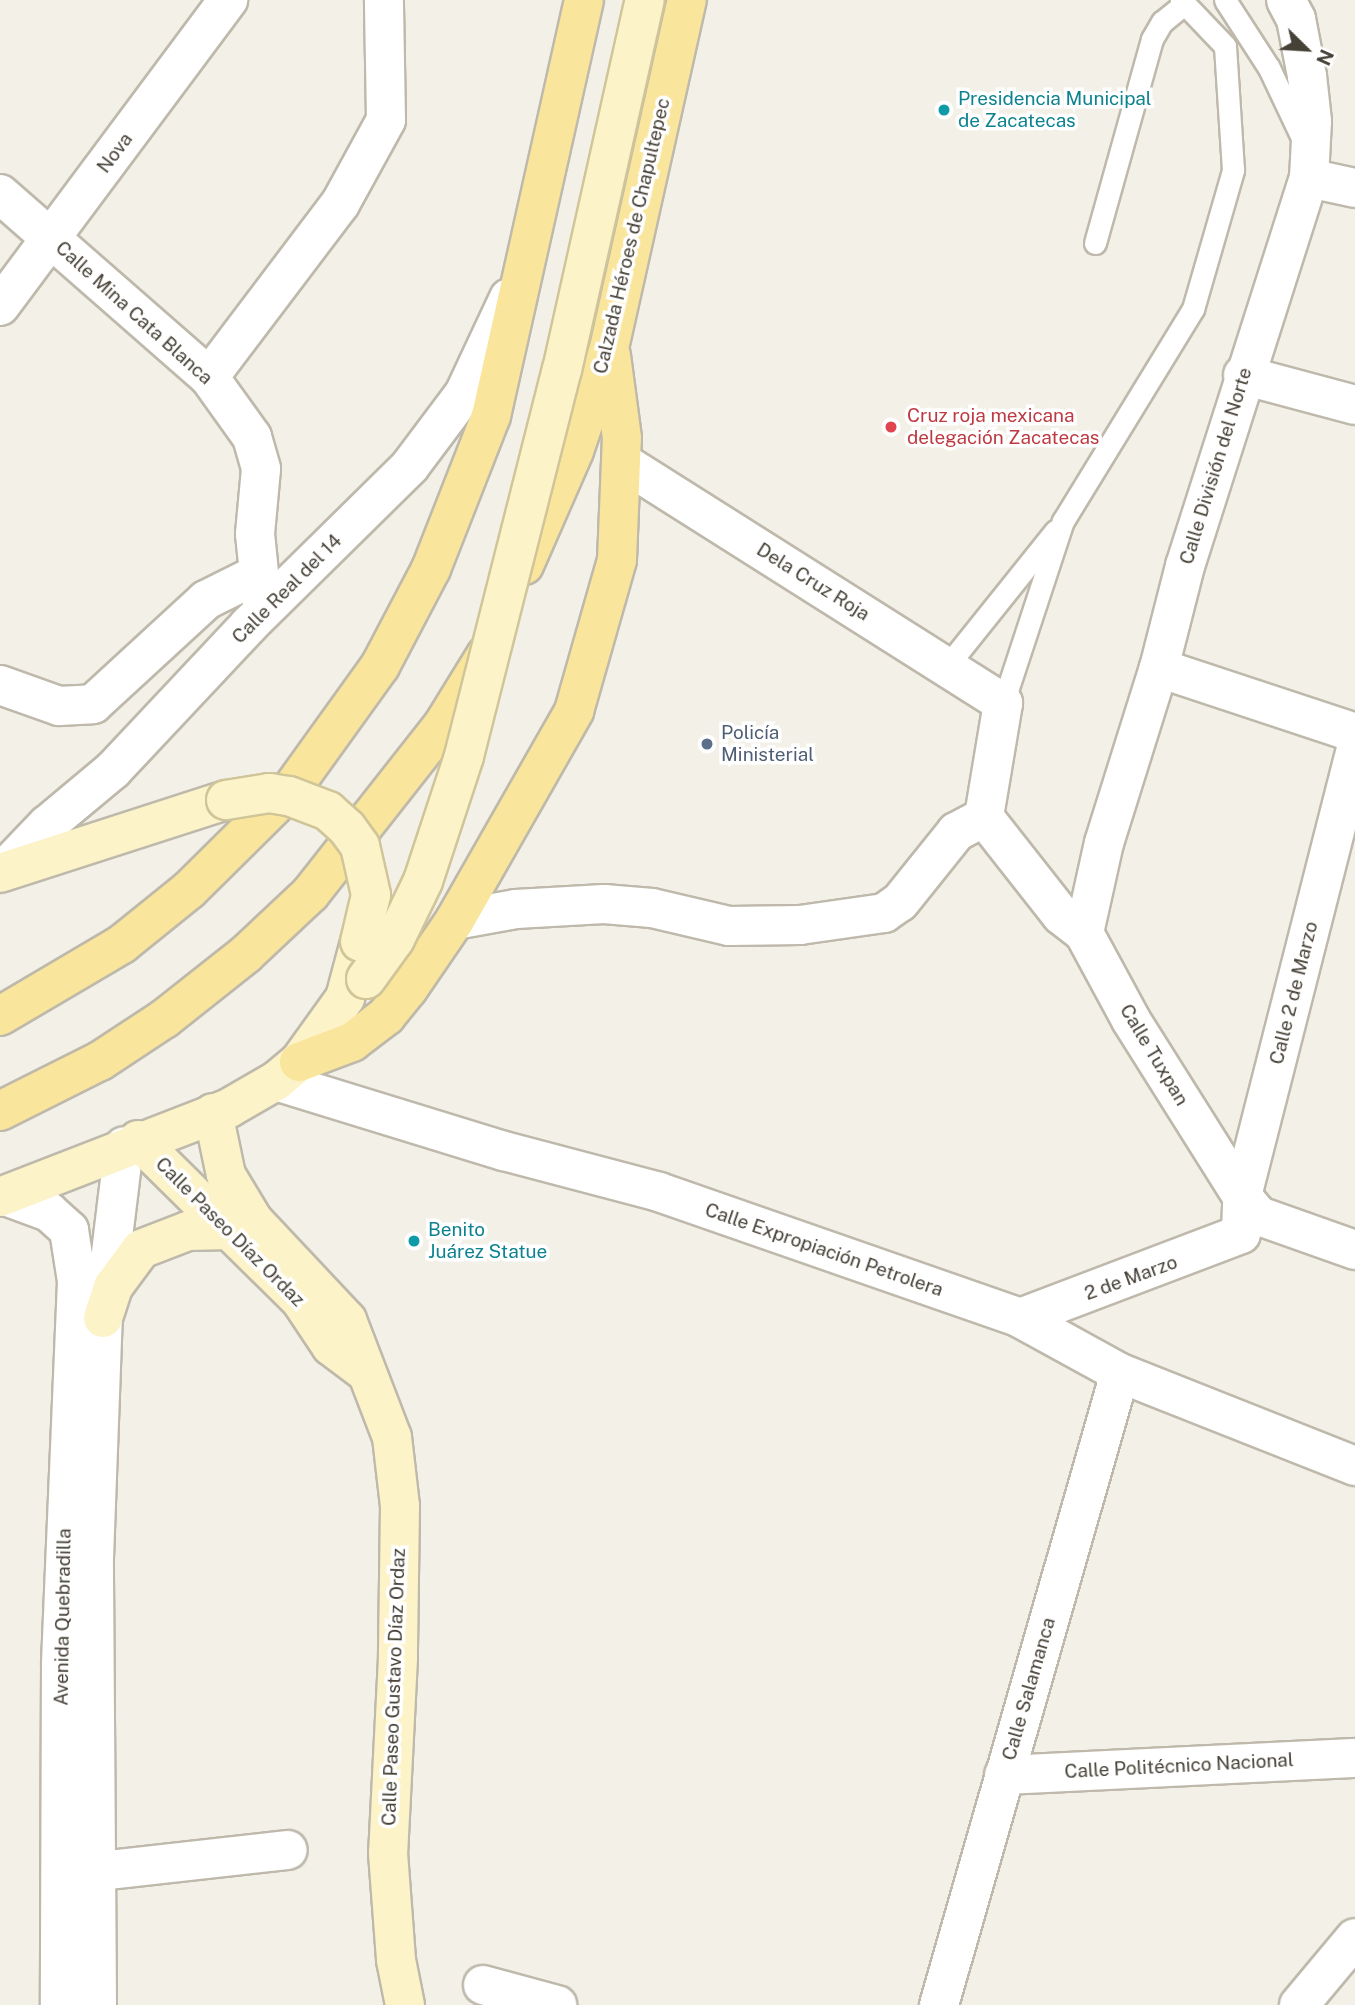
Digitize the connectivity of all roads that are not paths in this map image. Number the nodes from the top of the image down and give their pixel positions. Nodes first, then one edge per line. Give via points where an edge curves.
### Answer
1 (228, 0) edge
2 (384, 0) edge
3 (584, 0) edge
4 (645, 0) edge
5 (687, 0) edge
6 (1225, 0) edge
7 (1286, 0) edge
8 (1183, 2) edge
9 (1310, 167) junction
10 (1355, 188) edge
11 (0, 194) edge
12 (52, 238) junction
13 (1095, 243) dead end
14 (522, 271) junction
15 (0, 306) edge
16 (609, 348) junction
17 (1244, 375) junction
18 (209, 377) junction
19 (1355, 405) edge
20 (622, 462) junction
21 (1063, 522) junction
22 (260, 593) junction
23 (947, 666) junction
24 (1159, 668) junction
25 (0, 685) edge
26 (1003, 704) junction
27 (1355, 733) edge
28 (1355, 752) edge
29 (1349, 804) edge
30 (984, 817) junction
31 (2, 872) edge
32 (455, 920) junction
33 (1084, 933) junction
34 (355, 988) junction
35 (0, 1016) edge
36 (287, 1072) junction
37 (0, 1111) edge
38 (213, 1113) junction
39 (131, 1143) junction
40 (2, 1196) edge
41 (1242, 1196) junction
42 (231, 1230) junction
43 (1241, 1234) joint
44 (1355, 1250) edge
45 (103, 1318) junction
46 (1020, 1318) junction
47 (368, 1373) junction
48 (1120, 1373) junction
49 (1355, 1466) edge
50 (1355, 1758) edge
51 (1004, 1775) junction
52 (288, 1850) dead end
53 (78, 1873) junction
54 (1355, 1938) edge
55 (483, 1984) dead end
56 (85, 1998) edge
57 (405, 2005) edge
58 (557, 2005) edge
59 (939, 2005) edge
60 (1299, 2005) edge

1 - 12 street, Nova
2 - 18 street via 386,120 340,204
3 - 14 main road
4 - 34 main road, bridge via 562,370 460,769 423,881 395,939
5 - 16 main road, Calzada Héroes de Chapultepec
6 - 9 lane via 1269,68
7 - 9 street, Calle División del Norte via 1296,19 1307,76
8 - 13 lane via 1152,39
8 - 21 lane via 1225,46 1233,170 1193,309
9 - 10 street
9 - 17 street, Calle División del Norte
11 - 12 street, Calle Mina Cata Blanca
12 - 15 street, Nova
12 - 18 street, Calle Mina Cata Blanca
14 - 22 street, Calle Real del 14 via 464,394 431,441
14 - 35 main road via 491,416 431,569 380,666 293,787 189,890 122,944
16 - 20 main road
16 - 37 main road, Calzada Héroes de Chapultepec via 574,451 487,653 443,725 388,800 310,894 205,988 100,1061
17 - 19 street
17 - 24 street, Calle División del Norte
18 - 22 street, Calle Mina Cata Blanca via 251,437 261,469
20 - 23 street, Dela Cruz Roja
20 - 32 main road via 617,559 574,711
21 - 23 lane
21 - 26 lane
22 - 25 street via 206,600 93,704 59,706
22 - 31 street, Calle Real del 14 via 113,770 47,825
23 - 26 street, Dela Cruz Roja
24 - 27 street
24 - 33 street, Calle División del Norte via 1104,843
26 - 30 street
28 - 29 street, Calle 2 de Marzo
29 - 41 street, Calle 2 de Marzo
30 - 32 street via 956,832 900,902 884,913 800,925 729,926 652,908 604,904 516,909
30 - 33 street, Calle Tuxpan via 1062,915
31 - 34 main road, bridge via 56,859 226,800 269,793 289,796 328,811 360,846 371,895
32 - 36 main road via 386,1016 352,1042
33 - 41 street, Calle Tuxpan via 1131,1020
34 - 36 main road
36 - 38 main road
36 - 46 street, Calle Expropiación Petrolera via 504,1151 659,1192
38 - 39 main road
38 - 47 main road, Calle Paseo Díaz Ordaz via 226,1175 253,1220 347,1320
39 - 40 main road
39 - 42 main road, Calle Paseo Díaz Ordaz
39 - 45 street, Avenida Quebradilla
40 - 53 street, Avenida Quebradilla via 50,1212 69,1230 76,1281 61,1666
41 - 43 street, Calle 2 de Marzo
41 - 44 street, Calle Tuxpan via 1259,1216
42 - 45 main road via 188,1231 141,1249 113,1287
42 - 47 main road, Calle Paseo Díaz Ordaz via 301,1301 331,1346
43 - 46 street, 2 de Marzo
45 - 53 street, Avenida Quebradilla
46 - 48 street, Calle Expropiación Petrolera
47 - 57 main road, Calle Paseo Gustavo Díaz Ordaz via 391,1437 400,1506 398,1658 387,1853 396,1960
48 - 49 street, Calle Expropiación Petrolera
48 - 51 street, Calle Salamanca
50 - 51 street, Calle Politécnico Nacional
51 - 59 street, Calle Salamanca
52 - 53 street
53 - 56 street, Avenida Quebradilla
54 - 60 street
55 - 58 street

